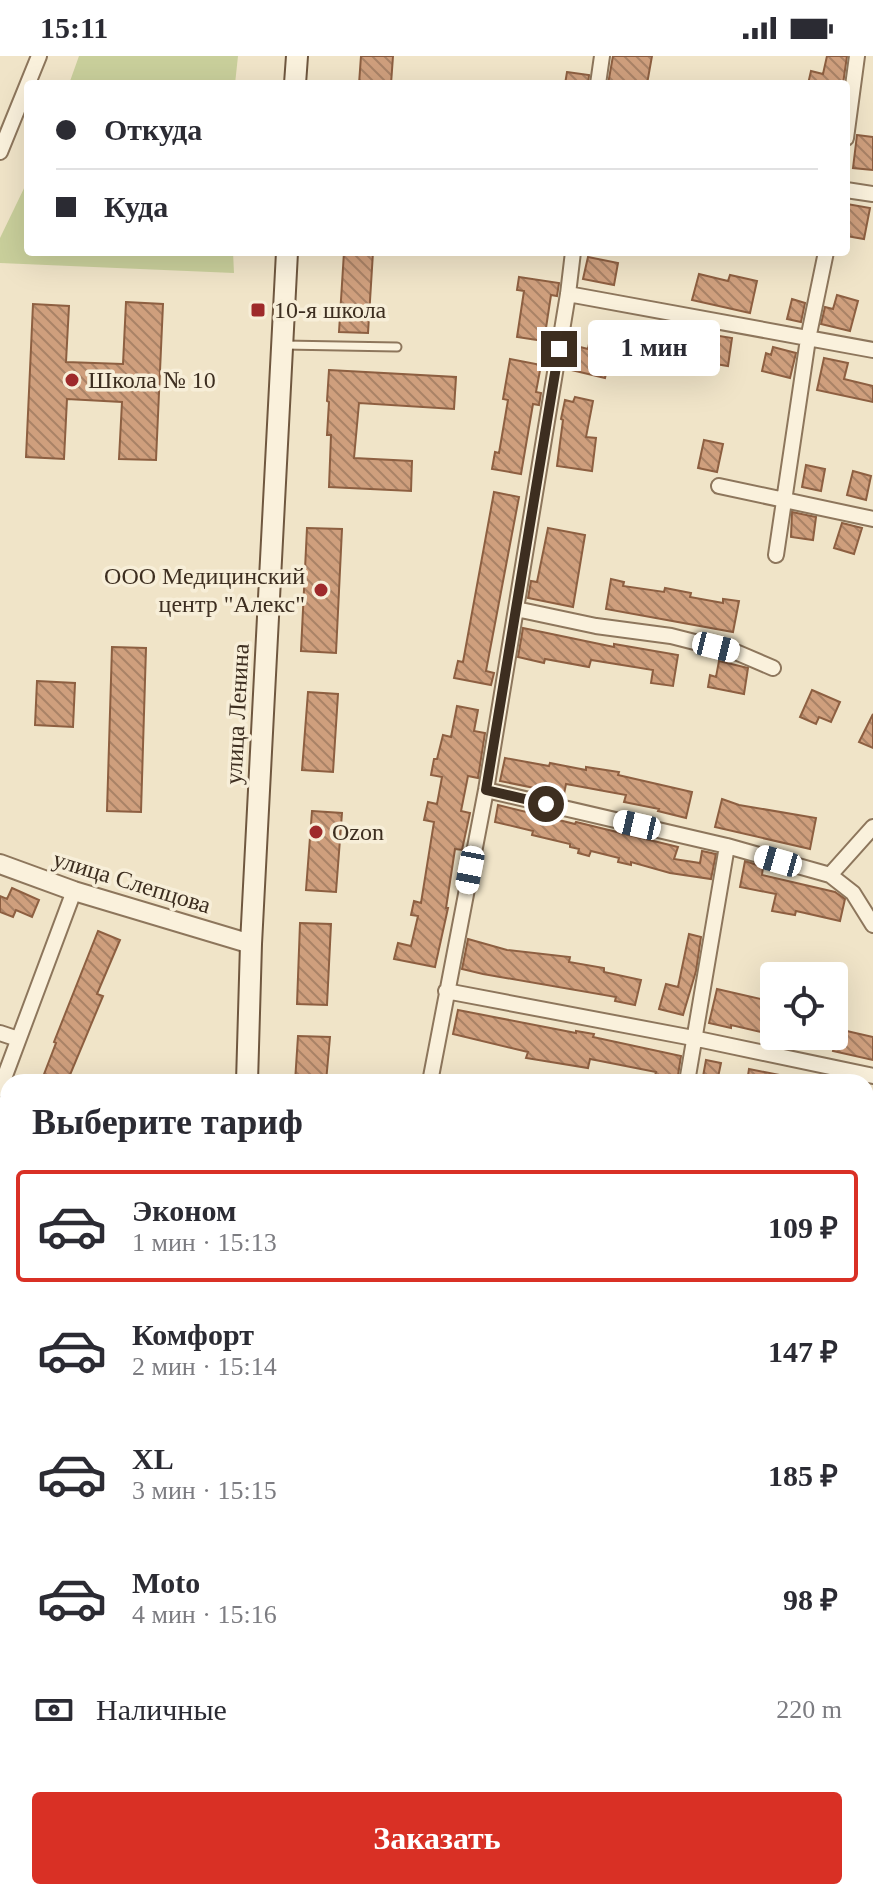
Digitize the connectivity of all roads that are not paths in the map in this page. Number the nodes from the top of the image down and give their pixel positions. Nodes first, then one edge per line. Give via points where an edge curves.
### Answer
1 (39, 56) edge
2 (297, 56) edge
3 (602, 56) edge
4 (857, 56) edge
5 (29, 80) edge
6 (295, 80) edge
7 (599, 80) edge
8 (24, 93) edge
9 (850, 108) edge
10 (0, 152) edge
11 (850, 191) edge
12 (873, 194) edge
13 (287, 256) edge
14 (573, 256) edge
15 (825, 256) edge
16 (568, 294) junction
17 (808, 339) junction
18 (282, 344) junction
19 (397, 347) dead end
20 (873, 350) edge
21 (719, 486) dead end
22 (783, 501) junction
23 (873, 519) edge
24 (776, 555) dead end
25 (516, 609) junction
26 (773, 668) dead end
27 (486, 790) junction
28 (873, 827) edge
29 (727, 846) junction
30 (0, 864) edge
31 (830, 875) junction
32 (74, 891) junction
33 (873, 925) edge
34 (251, 944) junction
35 (446, 991) junction
36 (0, 1033) edge
37 (693, 1038) junction
38 (18, 1039) junction
39 (5, 1074) edge
40 (247, 1074) edge
41 (431, 1074) edge
42 (688, 1074) edge
43 (864, 1074) edge

1 - 5 street
2 - 6 main road
3 - 7 street
4 - 9 street
8 - 10 street
11 - 12 street
13 - 18 main road, улица Ленина
14 - 16 street
15 - 17 street
16 - 17 street
16 - 25 street
17 - 20 street
17 - 22 street
18 - 19 lane
18 - 34 main road, улица Ленина
21 - 22 street
22 - 23 street
22 - 24 street
25 - 26 street via 671,636
25 - 27 street
27 - 29 street
27 - 35 street
28 - 31 street
29 - 31 street
29 - 37 street
30 - 32 street, улица Слепцова
31 - 33 street via 853,893
32 - 34 street, улица Слепцова
32 - 38 street
34 - 40 main road, улица Ленина
35 - 37 street
35 - 41 street
36 - 38 street
37 - 42 street
37 - 43 street
38 - 39 street

